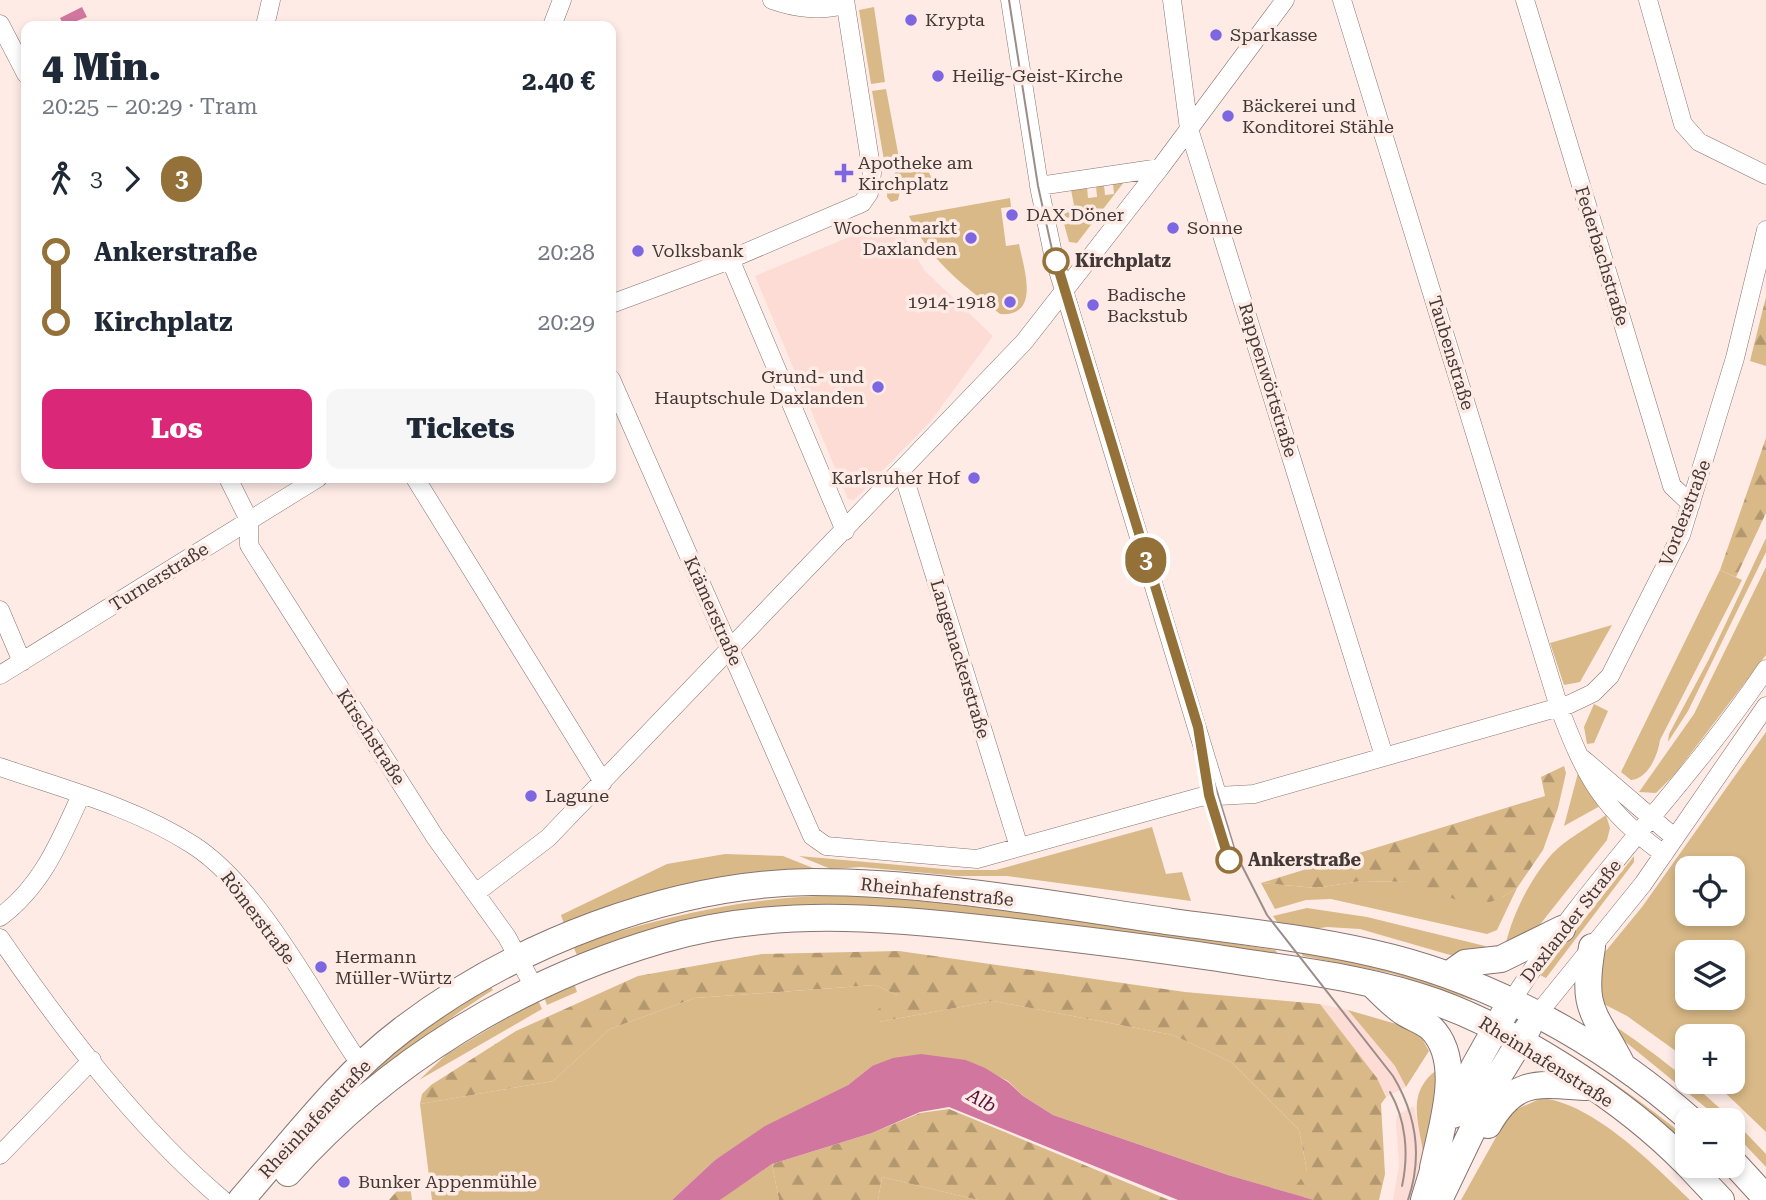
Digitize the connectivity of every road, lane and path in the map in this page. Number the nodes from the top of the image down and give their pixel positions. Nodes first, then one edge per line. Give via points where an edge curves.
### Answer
1 (271, 0) edge
2 (562, 0) edge
3 (772, 0) edge
4 (1010, 0) edge
5 (1172, 0) edge
6 (1285, 0) edge
7 (1342, 0) edge
8 (1525, 0) edge
9 (1648, 0) edge
10 (845, 2) edge
11 (266, 21) edge
12 (554, 21) edge
13 (0, 24) edge
14 (21, 64) edge
15 (1189, 129) junction
16 (1160, 168) junction
17 (1766, 175) edge
18 (1039, 186) junction
19 (1766, 230) edge
20 (730, 259) junction
21 (1065, 292) junction
22 (616, 302) edge
23 (616, 390) edge
24 (902, 470) junction
25 (230, 483) edge
26 (310, 483) edge
27 (418, 483) edge
28 (1691, 504) junction
29 (249, 520) junction
30 (845, 531) junction
31 (0, 610) edge
32 (731, 651) junction
33 (22, 662) junction
34 (1766, 669) edge
35 (0, 675) edge
36 (1766, 706) edge
37 (1559, 708) junction
38 (1384, 756) junction
39 (1580, 757) junction
40 (0, 767) edge
41 (603, 782) junction
42 (1217, 794) junction
43 (80, 795) junction
44 (1653, 818) junction
45 (1639, 836) junction
46 (1675, 838) junction
47 (1018, 847) junction
48 (1664, 854) junction
49 (477, 892) junction
50 (0, 917) edge
51 (1562, 929) junction
52 (0, 937) edge
53 (1592, 947) junction
54 (520, 960) junction
55 (1448, 975) junction
56 (1371, 984) junction
57 (534, 987) junction
58 (1511, 1002) junction
59 (1537, 1015) junction
60 (1496, 1028) junction
61 (1519, 1041) junction
62 (92, 1060) junction
63 (364, 1064) junction
64 (1622, 1066) junction
65 (1592, 1087) junction
66 (1675, 1108) edge
67 (1675, 1153) edge
68 (0, 1155) edge
69 (1745, 1175) edge
70 (1700, 1178) edge
71 (1441, 1182) edge
72 (1766, 1198) edge
73 (223, 1200) edge
74 (241, 1200) edge
75 (264, 1200) edge
76 (1424, 1200) edge
77 (1721, 1200) edge

1 - 11 street
2 - 12 street
3 - 10 street via 822,10
4 - 18 street
5 - 15 street, Rappenwörtstraße
6 - 15 street
7 - 37 street, Taubenstraße
8 - 28 street, Federbachstraße via 1672,486
9 - 17 street via 1683,124 1699,142
10 - 20 street via 872,170 869,193 850,210
13 - 14 street
15 - 16 street
15 - 38 street, Rappenwörtstraße
16 - 18 street
16 - 21 street
18 - 21 street
19 - 28 street, Vorderstraße via 1735,358
20 - 22 street
20 - 30 street
21 - 24 street via 1024,342
21 - 42 street
23 - 32 street, Krämerstraße
24 - 30 street
24 - 47 street, Langenackerstraße
25 - 29 street, Kirschstraße
26 - 29 street, Turnerstraße
27 - 41 street
28 - 37 street, Vorderstraße via 1681,535 1610,676 1593,693
29 - 33 street, Turnerstraße
29 - 49 street, Kirschstraße via 249,545 254,554 435,837
30 - 32 street
31 - 33 street
32 - 41 street
32 - 47 street, Krämerstraße via 818,842 963,859
33 - 35 street, Turnerstraße
34 - 44 street, Daxlander Straße
36 - 46 street, Daxlander Straße
37 - 38 street
37 - 39 street
38 - 42 street via 1255,794
39 - 44 street
39 - 45 street via 1603,800
40 - 43 street, Römerstraße
41 - 49 street via 531,853
42 - 47 street
43 - 50 street via 46,868
43 - 63 street, Römerstraße via 176,835 224,871 266,921
44 - 45 street, Daxlander Straße
44 - 46 street
45 - 48 street
45 - 51 street, Daxlander Straße
46 - 48 street, Daxlander Straße
48 - 53 street, Daxlander Straße
49 - 54 street, Kirschstraße
51 - 55 main road via 1501,960 1465,962
51 - 58 street, Daxlander Straße
52 - 62 street
53 - 59 street, Daxlander Straße
53 - 64 main road via 1587,980 1590,1008
54 - 55 main road, Rheinhafenstraße via 607,922 679,900 769,885 822,883 945,890 1271,936 1372,953
54 - 57 street, Kirschstraße
54 - 63 main road, Rheinhafenstraße via 453,995 400,1031
55 - 58 main road, Rheinhafenstraße
56 - 57 main road, Rheinhafenstraße via 1120,943 880,917 813,916 745,922 663,939
56 - 60 main road, Rheinhafenstraße via 1434,1001
56 - 71 main road via 1399,1009 1428,1025 1443,1045 1448,1079
57 - 75 main road, Rheinhafenstraße via 455,1032 360,1100
58 - 59 main road, Rheinhafenstraße
58 - 60 main road, Daxlander Straße
59 - 61 main road, Daxlander Straße
59 - 64 main road, Rheinhafenstraße
60 - 61 main road, Rheinhafenstraße
60 - 71 main road, Daxlander Straße via 1456,1107
61 - 65 main road, Rheinhafenstraße
61 - 71 main road, Daxlander Straße
62 - 68 street
62 - 73 street via 174,1156
63 - 74 main road, Rheinhafenstraße
64 - 66 main road, Rheinhafenstraße
65 - 67 main road, Rheinhafenstraße
65 - 71 main road via 1552,1083 1516,1091
69 - 72 main road
70 - 77 main road, Rheinhafenstraße
71 - 76 main road, Daxlander Straße

